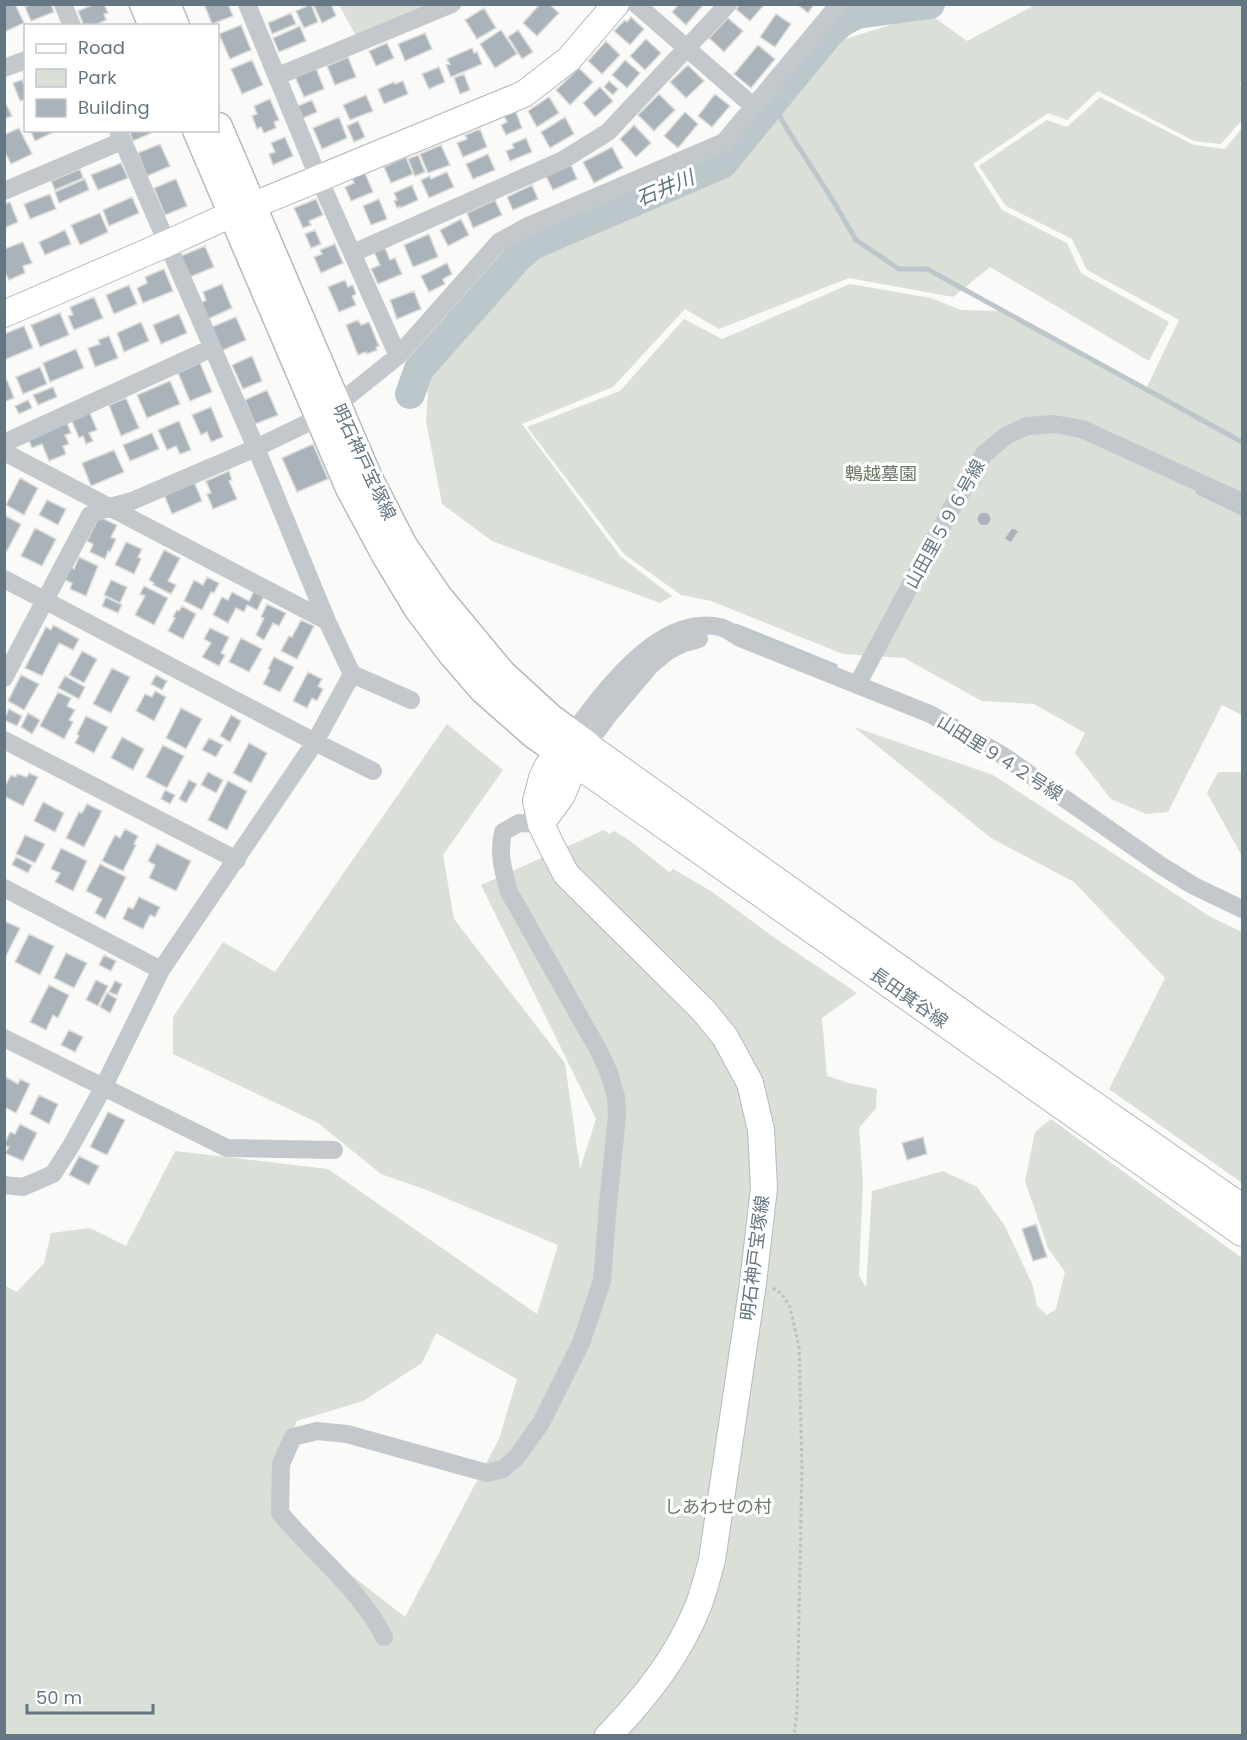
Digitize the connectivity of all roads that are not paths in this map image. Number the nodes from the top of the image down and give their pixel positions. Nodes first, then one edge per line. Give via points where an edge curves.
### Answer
1 (63, 4) edge
2 (144, 4) edge
3 (166, 4) edge
4 (248, 4) edge
5 (452, 4) edge
6 (616, 4) edge
7 (636, 4) edge
8 (728, 4) edge
9 (839, 4) edge
10 (71, 24) edge
11 (152, 24) edge
12 (174, 24) edge
13 (687, 50) junction
14 (24, 61) edge
15 (4, 68) edge
16 (278, 76) junction
17 (753, 106) junction
18 (219, 130) edge
19 (198, 132) edge
20 (120, 136) edge
21 (319, 179) junction
22 (4, 191) edge
23 (242, 210) junction
24 (166, 244) junction
25 (353, 254) junction
26 (4, 314) edge
27 (212, 348) junction
28 (398, 356) junction
29 (329, 411) junction
30 (4, 443) edge
31 (256, 448) junction
32 (4, 452) edge
33 (1242, 502) edge
34 (110, 507) junction
35 (4, 579) edge
36 (45, 600) junction
37 (327, 621) junction
38 (352, 674) junction
39 (4, 678) edge
40 (857, 685) junction
41 (411, 700) dead end
42 (4, 740) edge
43 (315, 742) junction
44 (573, 748) junction
45 (373, 771) dead end
46 (542, 824) junction
47 (237, 860) junction
48 (4, 888) edge
49 (1242, 909) edge
50 (161, 970) junction
51 (4, 1038) edge
52 (103, 1088) junction
53 (334, 1150) dead end
54 (4, 1185) edge
55 (1242, 1207) edge
56 (1242, 1233) edge
57 (384, 1637) dead end
58 (608, 1736) edge

1 - 10 street
2 - 11 main road
3 - 12 main road
4 - 16 street
5 - 16 street
6 - 21 street via 570,59 524,93
7 - 13 street
8 - 13 street
9 - 17 street
13 - 17 street
13 - 25 street via 608,132 563,160
14 - 15 street
16 - 21 street
17 - 28 street via 724,141 499,242
18 - 23 main road, 明石神戸宝塚線
19 - 23 main road, 明石神戸宝塚線
20 - 22 street
20 - 24 street
21 - 23 street
21 - 25 street
23 - 24 street
23 - 29 main road, 明石神戸宝塚線
24 - 26 street
24 - 27 street
25 - 28 street
27 - 30 street
27 - 31 street
28 - 29 street
29 - 31 street
29 - 44 main road, 明石神戸宝塚線 via 350,488 418,608 484,690
31 - 34 street
31 - 37 street
32 - 34 street
33 - 40 street, 山田里５９６号線 via 1082,429 1054,424 1027,426 1007,435 984,454 972,473
34 - 36 street via 90,515
34 - 37 street
35 - 36 street
36 - 39 street
36 - 43 street
37 - 38 street
38 - 41 street
38 - 43 street
40 - 44 street, 山田里９４２号線 via 740,638 722,627 685,630 639,654 614,681
40 - 49 street, 山田里９４２号線 via 930,714 1002,755 1160,865
42 - 47 street
43 - 45 street
43 - 47 street
44 - 46 street, 明石神戸宝塚線 via 542,778 536,801
44 - 55 street, 長田箕谷線
44 - 56 street, 長田箕谷線
46 - 57 street via 519,823 503,832 502,865 509,892 599,1051 616,1097 602,1281 581,1343 540,1423 516,1458 503,1469 487,1473 347,1434 317,1431 293,1437 281,1464 280,1513 355,1592
46 - 58 street, 明石神戸宝塚線 via 566,874 704,1011 725,1037 750,1083 761,1130 764,1188 712,1560 699,1604 681,1643 661,1676
47 - 50 street
48 - 50 street
50 - 52 street
51 - 52 street
52 - 53 street via 227,1148
52 - 54 street via 53,1174 24,1187

